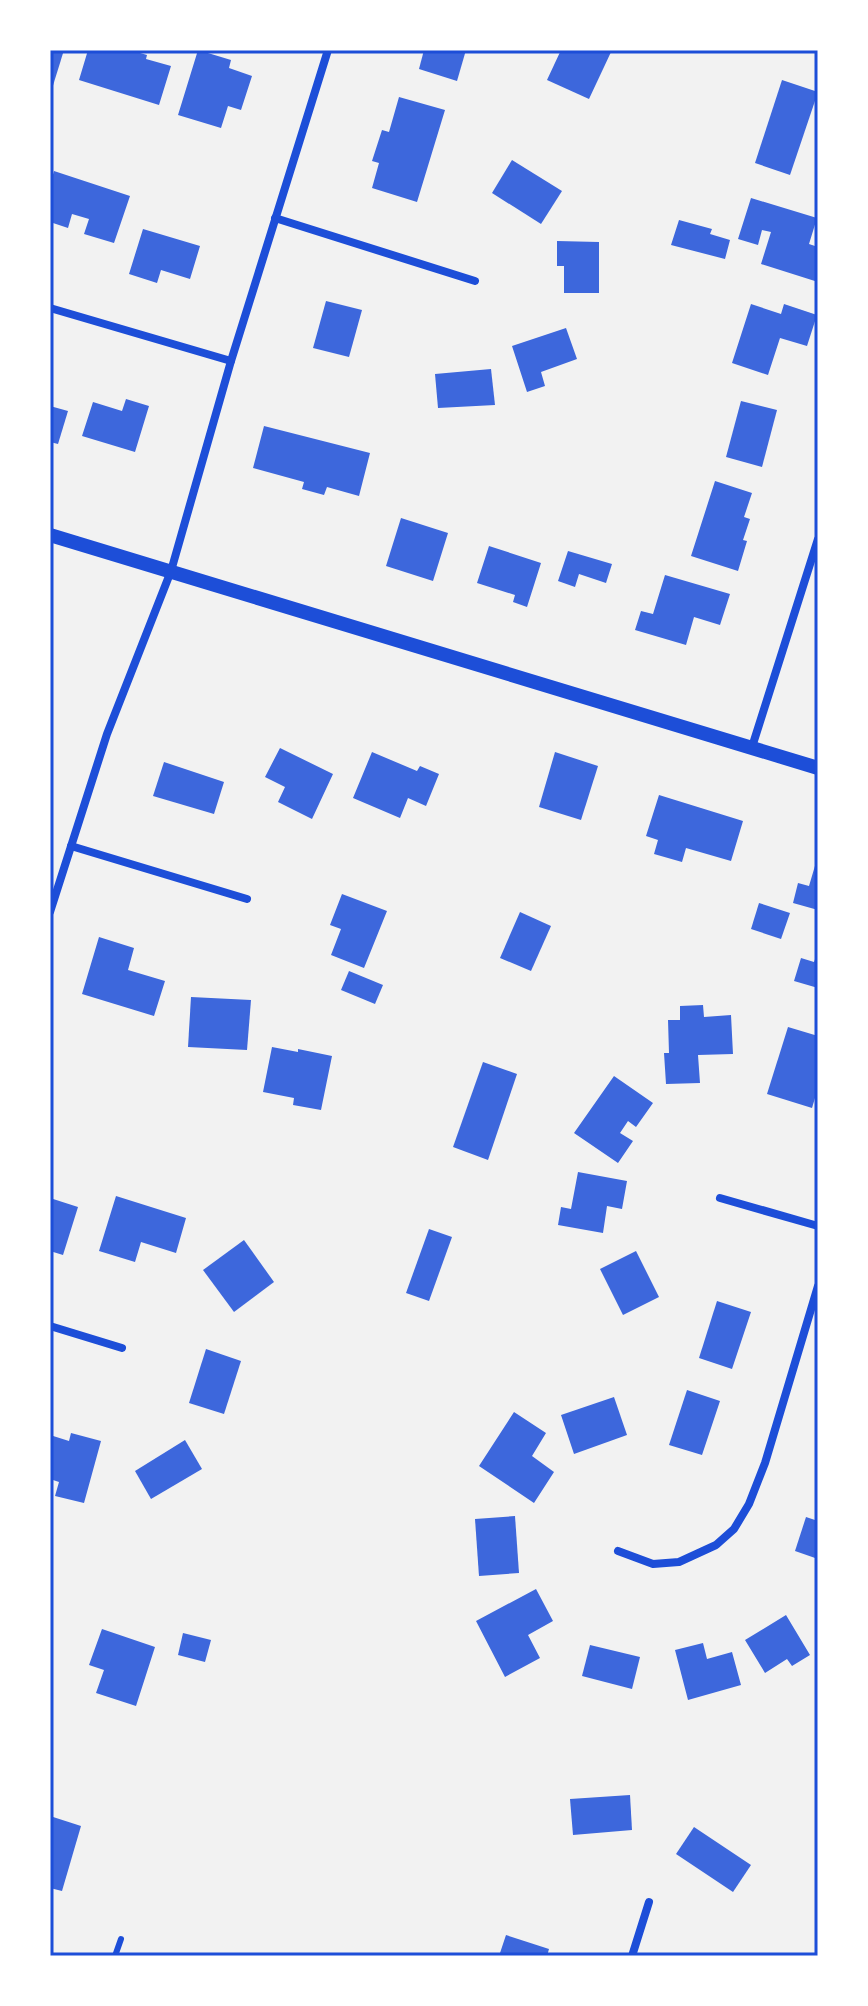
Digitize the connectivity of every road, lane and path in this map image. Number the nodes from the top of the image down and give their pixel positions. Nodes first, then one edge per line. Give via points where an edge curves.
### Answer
1 (328, 50) edge
2 (275, 218) junction
3 (475, 281) dead end
4 (50, 308) edge
5 (231, 361) junction
6 (50, 535) edge
7 (818, 539) edge
8 (171, 571) junction
9 (752, 747) junction
10 (818, 768) edge
11 (71, 846) junction
12 (247, 899) dead end
13 (50, 912) edge
14 (720, 1198) dead end
15 (818, 1226) edge
16 (818, 1286) edge
17 (50, 1326) edge
18 (122, 1348) dead end
19 (618, 1551) dead end
20 (649, 1902) dead end
21 (121, 1939) dead end
22 (115, 1956) edge
23 (632, 1956) edge

1 - 2 street
2 - 3 street
2 - 5 street
4 - 5 street
5 - 8 street
6 - 8 street
7 - 9 street
8 - 9 street
8 - 11 street via 102,746
9 - 10 street
11 - 12 street
11 - 13 street
14 - 15 street
16 - 19 street via 765,1463 734,1529 716,1545 679,1562 653,1564
17 - 18 street
20 - 23 street
21 - 22 lane

